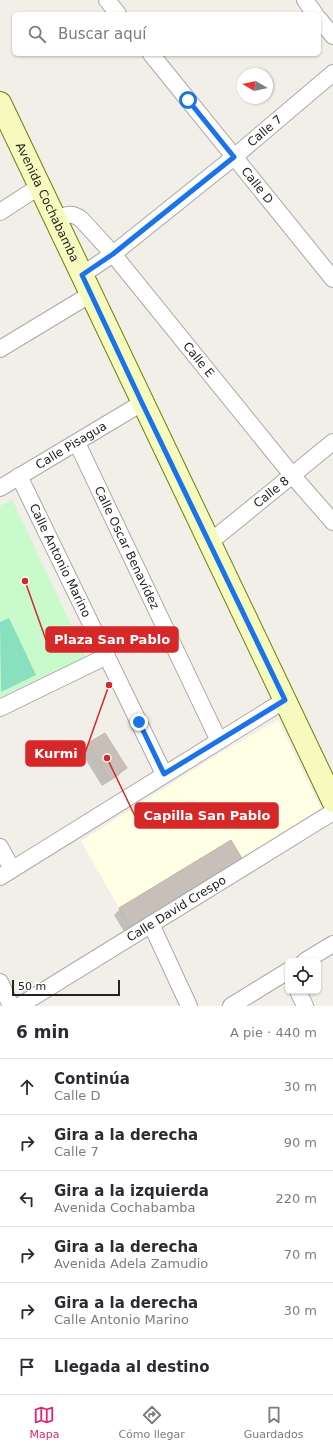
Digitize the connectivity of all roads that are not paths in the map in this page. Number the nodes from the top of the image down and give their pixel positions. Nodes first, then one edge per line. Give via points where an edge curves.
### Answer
1 (107, 0) edge
2 (304, 0) edge
3 (116, 12) edge
4 (314, 12) edge
5 (321, 21) edge
6 (333, 36) edge
7 (153, 56) edge
8 (333, 73) edge
9 (0, 102) edge
10 (234, 157) junction
11 (40, 186) junction
12 (0, 212) edge
13 (56, 220) junction
14 (113, 254) junction
15 (333, 279) edge
16 (87, 284) junction
17 (0, 349) edge
18 (142, 403) junction
19 (77, 442) junction
20 (333, 442) edge
21 (292, 475) junction
22 (19, 476) junction
23 (0, 488) edge
24 (333, 522) edge
25 (210, 542) junction
26 (107, 656) junction
27 (285, 700) junction
28 (0, 708) edge
29 (219, 740) junction
30 (164, 774) junction
31 (333, 802) edge
32 (0, 847) edge
33 (6, 873) edge
34 (151, 924) junction
35 (333, 944) edge
36 (310, 958) edge
37 (285, 973) edge
38 (0, 982) edge
39 (299, 994) edge
40 (11, 1006) edge
41 (19, 1006) edge
42 (189, 1006) edge
43 (231, 1006) edge
44 (305, 1006) edge

1 - 3 street
2 - 4 street
5 - 6 street
7 - 10 street, Calle D
8 - 10 street, Calle 7
9 - 11 street, Avenida Cochabamba
10 - 14 street, Calle 7
10 - 15 street, Calle D
11 - 12 street
11 - 13 street, Avenida Cochabamba
13 - 14 street, Calle E via 69,214 76,215
13 - 16 street, Avenida Cochabamba
14 - 16 street, Calle 7
14 - 21 street, Calle E
16 - 17 street, Calle 7
16 - 18 street, Avenida Cochabamba
18 - 19 street, Calle Pisagua
18 - 25 street, Avenida Cochabamba
19 - 22 street, Calle Pisagua
19 - 29 street, Calle Oscar Benavídez
20 - 21 street, Calle 8
21 - 24 street, Calle E
21 - 25 street, Calle 8
22 - 23 street, Calle Pisagua
22 - 26 street, Calle Antonio Marino
25 - 27 street, Avenida Cochabamba
26 - 28 street
26 - 30 street, Calle Antonio Marino
27 - 29 street
27 - 31 street, Avenida Cochabamba
29 - 30 street
30 - 33 street
31 - 34 street, Calle David Crespo
32 - 33 street
34 - 41 street, Calle David Crespo
34 - 42 street
35 - 36 street
37 - 43 street
38 - 40 street
39 - 44 street

